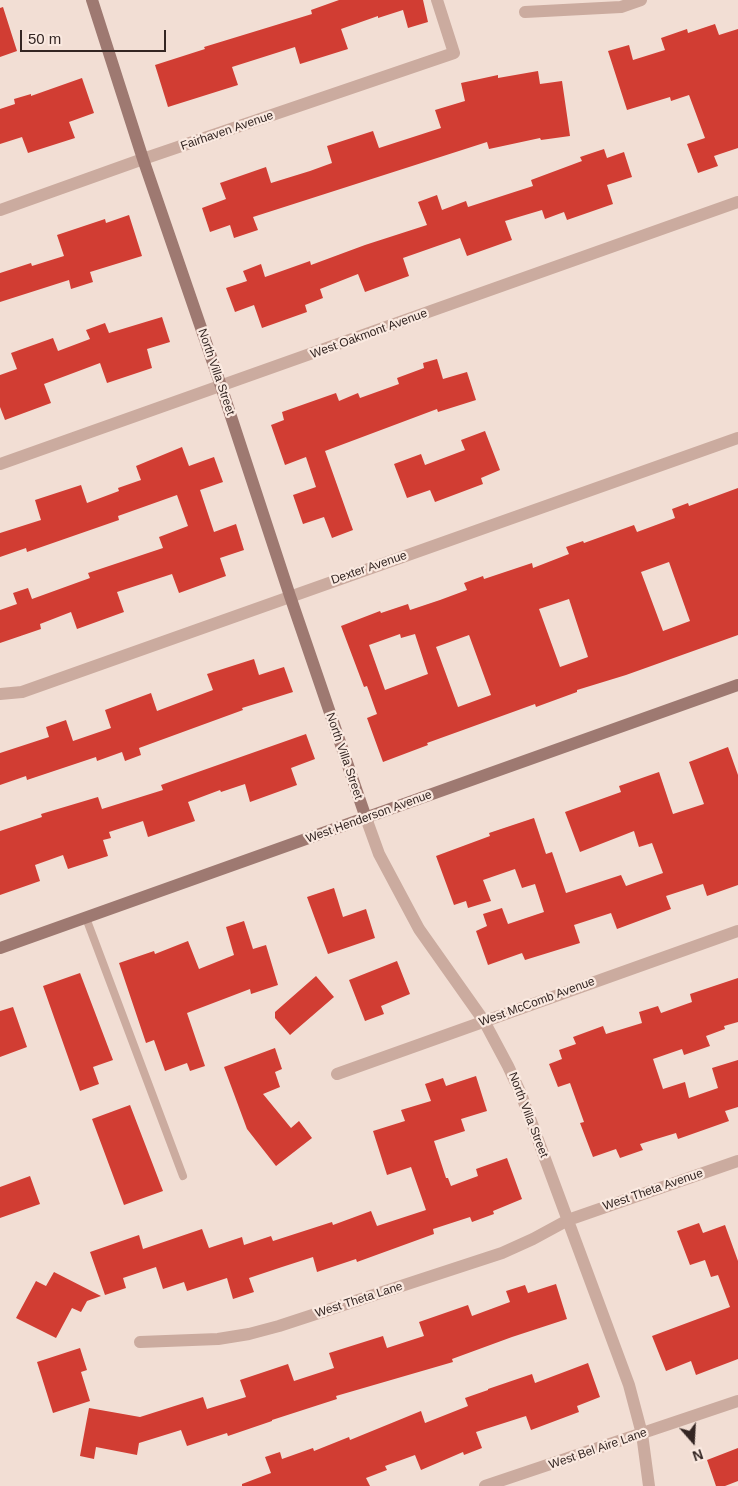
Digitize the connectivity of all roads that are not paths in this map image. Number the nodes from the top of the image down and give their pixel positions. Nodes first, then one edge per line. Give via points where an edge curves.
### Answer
1 (92, 0) edge
2 (437, 0) edge
3 (640, 0) edge
4 (525, 12) dead end
5 (143, 159) junction
6 (738, 202) edge
7 (0, 210) edge
8 (221, 386) junction
9 (738, 438) edge
10 (0, 464) edge
11 (290, 596) junction
12 (738, 685) edge
13 (0, 694) edge
14 (366, 818) junction
15 (86, 918) junction
16 (738, 931) edge
17 (0, 948) edge
18 (484, 1021) junction
19 (337, 1074) dead end
20 (738, 1161) edge
21 (183, 1176) dead end
22 (568, 1220) junction
23 (140, 1342) dead end
24 (738, 1401) edge
25 (642, 1434) junction
26 (486, 1486) edge
27 (649, 1486) edge

1 - 5 street, North Villa Street
2 - 5 street, Fairhaven Avenue via 454,53
3 - 4 street via 621,7
5 - 7 street, Fairhaven Avenue
5 - 8 street, North Villa Street
6 - 8 street, West Oakmont Avenue
8 - 10 street, West Oakmont Avenue
8 - 11 street, North Villa Street
9 - 11 street, Dexter Avenue
11 - 13 street, Dexter Avenue via 22,692
11 - 14 street, North Villa Street
12 - 14 street, West Henderson Avenue
14 - 15 street, West Henderson Avenue
14 - 18 street, North Villa Street via 380,854 419,928
15 - 17 street, West Henderson Avenue
15 - 21 lane
16 - 18 street, West McComb Avenue
18 - 19 street, West McComb Avenue
18 - 22 street, North Villa Street via 496,1039 520,1094
20 - 22 street, West Theta Avenue
22 - 23 street, West Theta Lane via 502,1253 279,1326 218,1339
22 - 25 street, North Villa Street via 626,1378
24 - 25 street, West Bel Aire Lane
25 - 26 street, West Bel Aire Lane
25 - 27 street, North Villa Street

